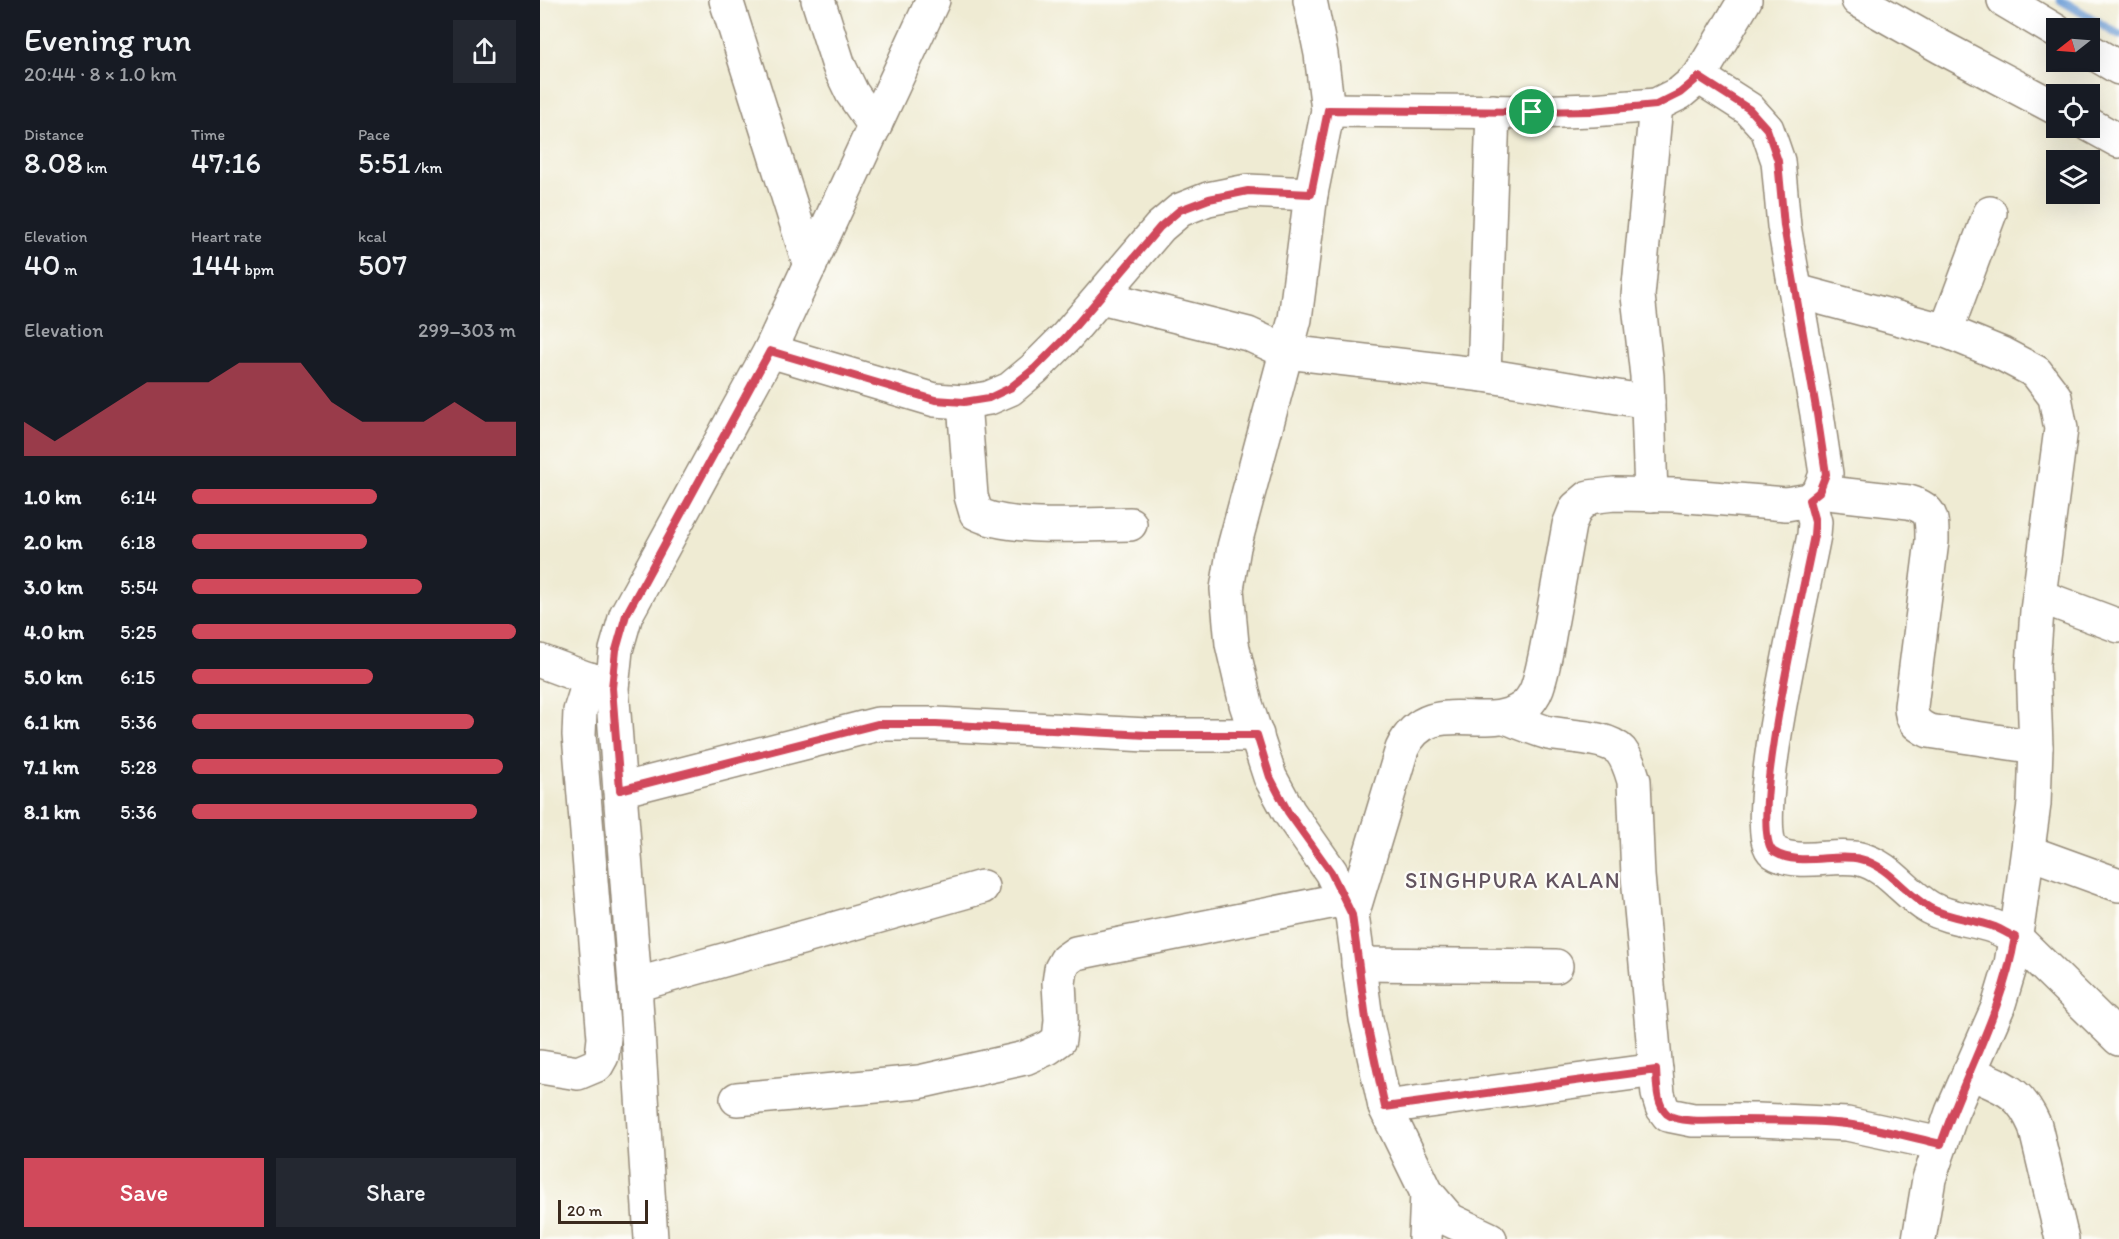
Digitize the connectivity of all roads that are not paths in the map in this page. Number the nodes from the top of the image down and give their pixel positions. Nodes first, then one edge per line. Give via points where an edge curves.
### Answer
1 (726, 0) edge
2 (818, 0) edge
3 (1310, 0) edge
4 (1745, 0) edge
5 (1858, 0) edge
6 (2004, 0) edge
7 (929, 2) edge
8 (2046, 25) edge
9 (2100, 57) edge
10 (2119, 68) edge
11 (1699, 77) junction
12 (2046, 103) edge
13 (1656, 105) junction
14 (1328, 110) junction
15 (1492, 111) junction
16 (875, 126) junction
17 (2100, 131) edge
18 (2119, 141) edge
19 (1311, 194) junction
20 (1990, 213) dead end
21 (810, 266) junction
22 (1796, 291) junction
23 (1101, 297) junction
24 (1946, 331) junction
25 (770, 351) junction
26 (1287, 352) junction
27 (1485, 375) junction
28 (964, 402) junction
29 (1648, 402) junction
30 (1651, 495) junction
31 (1814, 496) junction
32 (1130, 524) dead end
33 (2039, 596) junction
34 (2119, 626) edge
35 (540, 660) edge
36 (601, 683) junction
37 (1505, 717) junction
38 (1257, 735) junction
39 (2036, 747) junction
40 (620, 790) junction
41 (2028, 852) junction
42 (2119, 885) edge
43 (982, 887) dead end
44 (1348, 907) junction
45 (2015, 937) junction
46 (1358, 964) junction
47 (1556, 966) dead end
48 (635, 985) junction
49 (2119, 1039) edge
50 (540, 1066) edge
51 (1656, 1070) junction
52 (1969, 1072) junction
53 (737, 1099) dead end
54 (1385, 1107) junction
55 (1941, 1144) junction
56 (1427, 1193) junction
57 (651, 1239) edge
58 (1425, 1239) edge
59 (1490, 1239) edge
60 (1919, 1239) edge
61 (2062, 1239) edge

1 - 21 street
2 - 16 street via 839,66
3 - 14 street
4 - 11 street
5 - 12 street
6 - 8 street
7 - 16 street
9 - 10 street
11 - 13 street via 1680,93
11 - 22 street via 1749,109 1767,129 1778,161
13 - 15 street via 1592,111
13 - 29 street via 1638,296
14 - 15 street
14 - 19 street
15 - 27 street
16 - 21 street
17 - 18 street
19 - 23 street via 1248,191 1180,210 1160,227
19 - 26 street
20 - 24 street
21 - 25 street
22 - 24 street
22 - 31 street via 1826,474
23 - 26 street via 1248,334
23 - 28 street via 1034,369 1010,388 989,398
24 - 33 street via 2036,372 2055,397 2061,429
25 - 28 street via 935,400
25 - 36 street via 626,615
26 - 27 street
26 - 38 street via 1234,547 1227,589 1232,644
27 - 29 street
28 - 32 street via 971,496 976,513 991,520 1021,524
29 - 30 street
30 - 31 street via 1786,504
30 - 37 street via 1589,497 1576,508 1569,525 1537,690 1525,707
31 - 39 street via 1909,502 1928,512 1932,519 1932,541 1911,716 1917,725 1929,731
31 - 45 street via 1814,535 1786,663 1773,747 1767,839 1770,847 1774,852 1807,859 1857,858 1872,863 1930,908
33 - 34 street
33 - 39 street via 2033,665
35 - 36 street
36 - 40 street
36 - 50 street via 580,711 579,735 604,1038 602,1056 597,1065 578,1072
37 - 44 street via 1450,716 1420,725 1409,734
37 - 51 street via 1550,733 1613,745 1630,767
38 - 40 street via 1147,735 878,724
38 - 44 street via 1270,777 1288,812 1331,872
39 - 41 street
40 - 48 street
41 - 42 street
41 - 45 street
43 - 48 street
44 - 46 street
44 - 53 street via 1076,953 1061,969 1059,1040 1025,1058 919,1082
45 - 49 street
45 - 52 street via 1998,1006
46 - 47 street
46 - 54 street
48 - 57 street
51 - 54 street
51 - 55 street via 1662,1107 1677,1118 1847,1124
52 - 55 street
52 - 61 street via 2013,1092 2023,1102 2035,1126
54 - 56 street
55 - 60 street via 1929,1179
56 - 58 street
56 - 59 street via 1450,1220

